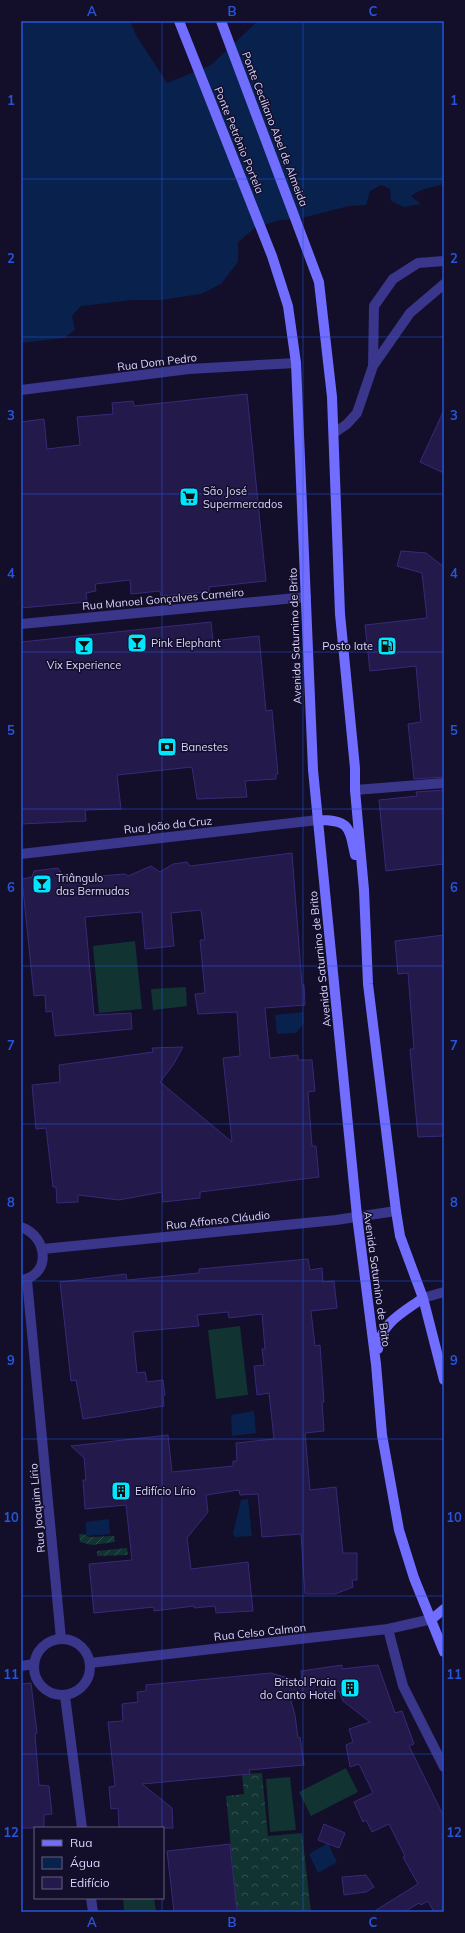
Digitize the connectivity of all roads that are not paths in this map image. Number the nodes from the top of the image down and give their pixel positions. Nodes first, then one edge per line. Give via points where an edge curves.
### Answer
1 (179, 21) edge
2 (221, 21) edge
3 (272, 256) joint
4 (444, 261) edge
5 (444, 284) edge
6 (296, 363) junction
7 (374, 366) junction
8 (21, 390) edge
9 (334, 433) junction
10 (306, 597) junction
11 (21, 624) edge
12 (444, 783) edge
13 (355, 790) junction
14 (318, 820) junction
15 (21, 854) edge
16 (364, 890) junction
17 (396, 1211) junction
18 (357, 1216) junction
19 (21, 1227) edge
20 (43, 1250) junction
21 (24, 1280) edge
22 (444, 1292) edge
23 (423, 1298) junction
24 (376, 1364) junction
25 (444, 1380) edge
26 (444, 1609) edge
27 (432, 1619) junction
28 (388, 1630) junction
29 (61, 1639) junction
30 (444, 1652) edge
31 (90, 1663) junction
32 (34, 1664) junction
33 (21, 1666) edge
34 (65, 1696) junction
35 (444, 1767) edge
36 (82, 1827) edge
37 (91, 1899) edge
38 (93, 1912) edge

1 - 3 main road, Ponte Petrônio Portela
2 - 9 main road, Ponte Ceciliano Abel de Almeida via 306,245 320,290
3 - 6 main road, Avenida Saturnino de Brito via 288,306
4 - 7 street via 418,263 393,278 374,306
5 - 7 street via 410,313
6 - 8 street, Rua Dom Pedro via 189,369
6 - 10 main road, Avenida Saturnino de Brito
7 - 9 street via 356,413 347,424
9 - 13 main road via 340,614
10 - 11 street, Rua Manoel Gonçalves Carneiro
10 - 14 main road, Avenida Saturnino de Brito via 313,770
12 - 13 street
13 - 16 main road
14 - 15 street, Rua João da Cruz
14 - 16 main road via 336,820 345,825 350,834
14 - 18 main road, Avenida Saturnino de Brito
16 - 17 main road via 368,984
17 - 18 street, Rua Affonso Cláudio
17 - 23 main road via 400,1236
18 - 20 street, Rua Affonso Cláudio
18 - 24 main road, Avenida Saturnino de Brito
19 - 20 street via 35,1235
20 - 21 street via 40,1267
21 - 29 street, Rua Joaquim Lírio
22 - 23 street
23 - 24 main road via 385,1326 378,1340
23 - 25 main road
24 - 27 main road, Avenida Saturnino de Brito via 382,1435 399,1530 414,1578
26 - 27 main road
27 - 28 street, Rua Celso Calmon
27 - 30 main road, Avenida Saturnino de Brito
28 - 31 street, Rua Celso Calmon
28 - 35 street via 403,1686
29 - 31 street via 80,1646
29 - 32 street via 48,1642 38,1651
31 - 34 street via 87,1681 74,1693
32 - 33 street
32 - 34 street via 37,1681 44,1689
34 - 36 street
37 - 38 street

